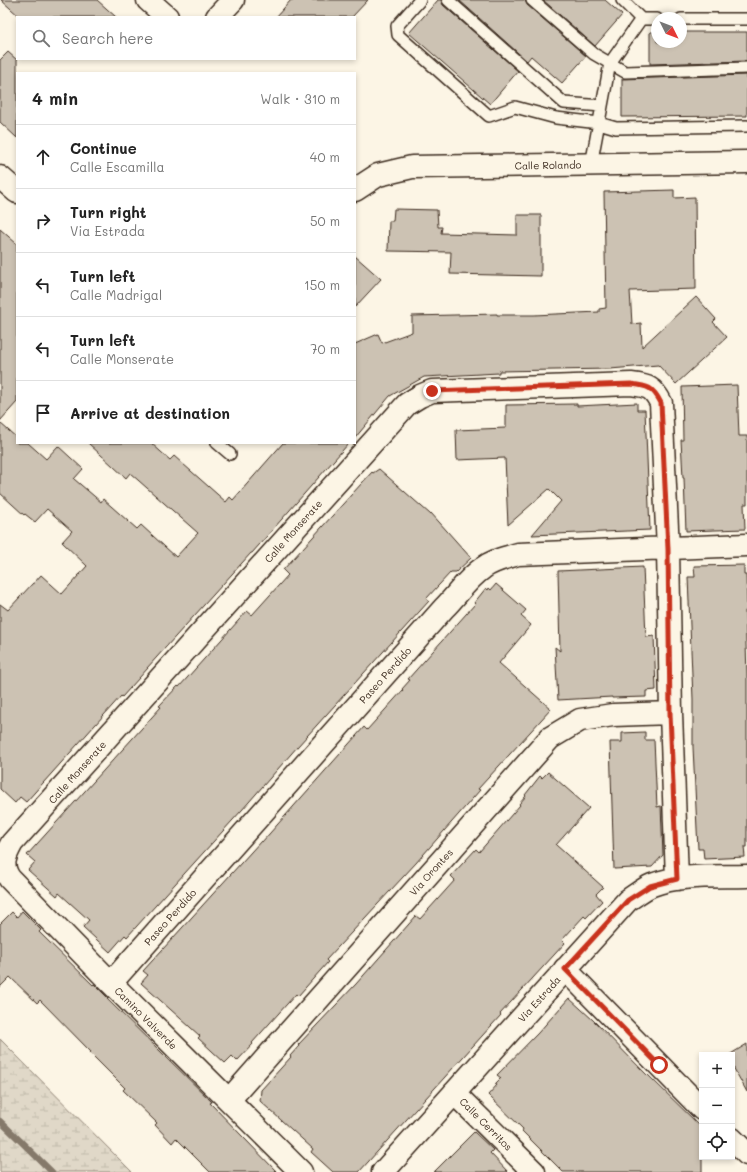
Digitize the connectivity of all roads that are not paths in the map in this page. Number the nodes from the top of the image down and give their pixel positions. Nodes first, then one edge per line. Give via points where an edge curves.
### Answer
1 (148, 0) edge
2 (233, 0) edge
3 (420, 0) edge
4 (448, 0) edge
5 (532, 0) edge
6 (622, 0) edge
7 (166, 16) edge
8 (218, 16) edge
9 (641, 19) junction
10 (651, 19) edge
11 (687, 19) edge
12 (747, 19) edge
13 (610, 63) junction
14 (747, 68) edge
15 (602, 106) junction
16 (599, 123) junction
17 (747, 126) edge
18 (747, 162) edge
19 (591, 164) junction
20 (0, 177) edge
21 (356, 189) edge
22 (16, 191) edge
23 (218, 444) edge
24 (230, 454) dead end
25 (747, 545) edge
26 (668, 549) junction
27 (670, 713) junction
28 (4, 857) joint
29 (747, 876) edge
30 (677, 879) junction
31 (565, 969) junction
32 (111, 983) junction
33 (454, 1093) junction
34 (229, 1100) junction
35 (699, 1106) edge
36 (735, 1142) edge
37 (747, 1154) edge
38 (301, 1172) edge
39 (383, 1172) edge
40 (534, 1172) edge

1 - 7 street
2 - 8 street
3 - 16 lane via 397,26 398,35 489,116 516,108 556,118
4 - 15 lane via 564,103
5 - 13 lane via 594,54
6 - 9 lane
9 - 10 lane
9 - 13 lane
11 - 12 lane
13 - 14 lane via 625,72
13 - 15 lane
15 - 16 lane
16 - 17 lane via 616,128
16 - 19 lane
18 - 19 street, Calle Rolando
19 - 21 street, Calle Rolando via 412,167 378,175
20 - 22 street
23 - 24 lane
25 - 26 street, Paseo Perdido
26 - 27 street
26 - 28 street, Calle Monserate via 661,403 656,393 647,386 631,384 432,391 420,396 407,404 12,843
26 - 32 street, Paseo Perdido via 518,554 495,561 483,568
27 - 30 street
27 - 34 street, Via Orontes via 613,715 580,720 550,738
28 - 32 street, Camino Valverde via 3,867 10,879
29 - 30 street, Via Estrada
30 - 31 street, Via Estrada via 650,886 628,900
31 - 33 street, Via Estrada
31 - 35 street
32 - 34 street, Camino Valverde
33 - 39 street, Via Estrada
33 - 40 street, Calle Cerritos
34 - 38 street, Camino Valverde
36 - 37 street

